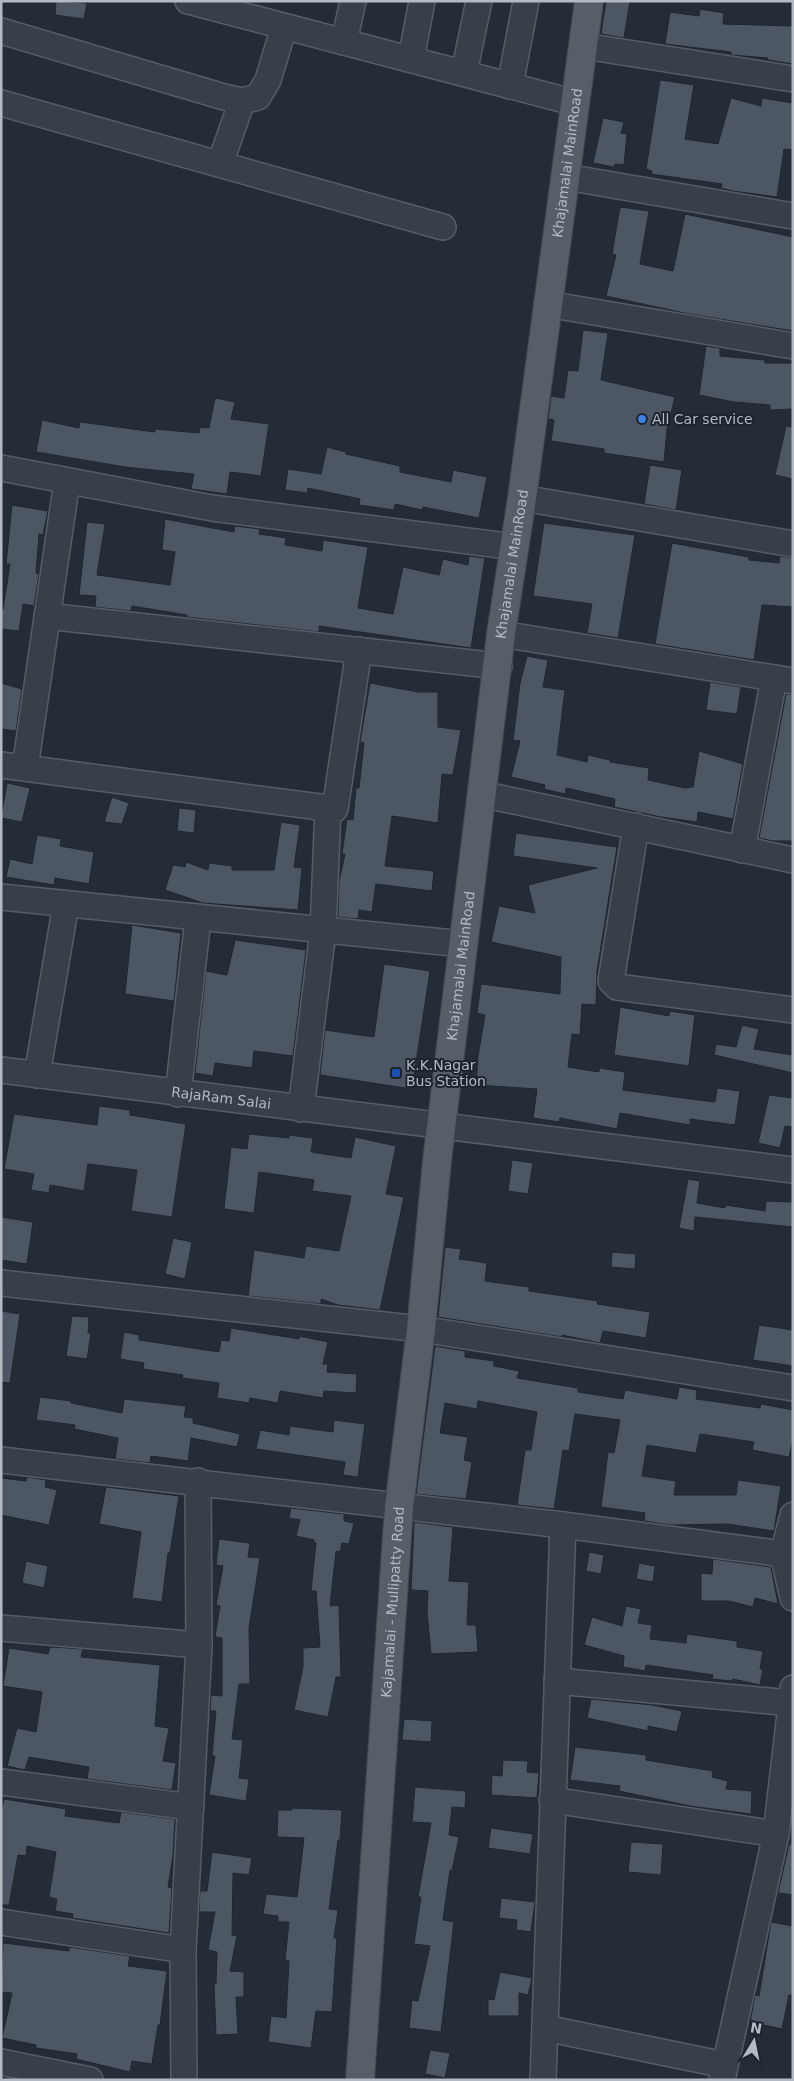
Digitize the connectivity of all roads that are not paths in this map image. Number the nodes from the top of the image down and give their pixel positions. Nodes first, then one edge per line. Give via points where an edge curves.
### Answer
1 (188, 1) edge
2 (353, 1) edge
3 (422, 1) edge
4 (479, 1) edge
5 (526, 1) edge
6 (588, 1) edge
7 (284, 27) junction
8 (1, 31) edge
9 (344, 42) junction
10 (584, 46) junction
11 (411, 59) junction
12 (464, 73) junction
13 (793, 79) edge
14 (510, 86) junction
15 (242, 100) junction
16 (1, 103) edge
17 (576, 103) junction
18 (220, 164) junction
19 (566, 177) junction
20 (793, 216) edge
21 (443, 227) dead end
22 (547, 304) junction
23 (793, 346) edge
24 (1, 468) edge
25 (67, 481) junction
26 (522, 498) junction
27 (793, 544) edge
28 (515, 547) junction
29 (47, 616) junction
30 (501, 634) junction
31 (359, 650) junction
32 (499, 666) junction
33 (783, 680) edge
34 (13, 767) edge
35 (481, 794) junction
36 (328, 808) junction
37 (640, 832) junction
38 (742, 850) junction
39 (793, 860) edge
40 (1, 897) edge
41 (66, 904) junction
42 (198, 918) junction
43 (323, 931) junction
44 (463, 944) junction
45 (793, 1010) edge
46 (1, 1070) edge
47 (37, 1075) junction
48 (178, 1094) junction
49 (301, 1109) junction
50 (441, 1127) junction
51 (793, 1170) edge
52 (1, 1283) edge
53 (421, 1329) junction
54 (793, 1388) edge
55 (1, 1460) edge
56 (198, 1481) junction
57 (399, 1507) junction
58 (563, 1525) junction
59 (789, 1533) edge
60 (793, 1598) edge
61 (1, 1628) edge
62 (199, 1644) junction
63 (557, 1681) junction
64 (792, 1695) edge
65 (1, 1782) edge
66 (552, 1800) junction
67 (191, 1807) junction
68 (776, 1834) junction
69 (1, 1922) edge
70 (183, 1950) junction
71 (544, 2028) junction
72 (1, 2062) edge
73 (723, 2072) edge
74 (90, 2080) edge
75 (184, 2080) edge
76 (360, 2080) edge
77 (543, 2080) edge

1 - 7 street
2 - 9 street
3 - 11 street
4 - 12 street
5 - 14 street
6 - 10 main road, Khajamalai MainRoad
7 - 9 street
7 - 15 street via 268,80 258,96
8 - 15 street
9 - 11 street
10 - 13 street
10 - 17 main road, Khajamalai MainRoad
11 - 12 street
12 - 14 street
14 - 17 street
15 - 18 street
16 - 18 street
17 - 19 main road, Khajamalai MainRoad
18 - 21 street
19 - 20 street
19 - 22 main road, Khajamalai MainRoad
22 - 23 street
22 - 26 main road, Khajamalai MainRoad
24 - 25 street
25 - 28 street via 212,508
25 - 29 street
26 - 27 street
26 - 28 main road, Khajamalai MainRoad
28 - 30 main road, Khajamalai MainRoad
29 - 31 street
29 - 34 street
30 - 32 main road, Khajamalai MainRoad
30 - 33 street
31 - 32 street
31 - 36 street via 335,809
32 - 35 main road, Khajamalai MainRoad
33 - 38 street
34 - 36 street
35 - 37 street
35 - 44 main road, Khajamalai MainRoad
36 - 43 street
37 - 38 street
37 - 45 street via 611,982 617,987
38 - 39 street
40 - 41 street
41 - 42 street
41 - 47 street
42 - 43 street
42 - 48 street
43 - 44 street
43 - 49 street
44 - 50 main road, Khajamalai MainRoad
46 - 47 street, RajaRam Salai
47 - 48 street, RajaRam Salai
48 - 49 street, RajaRam Salai
49 - 50 street, RajaRam Salai
50 - 51 street, RajaRam Salai
50 - 53 main road, Kajamalai - Mullipatty Road
52 - 53 street
53 - 54 street
53 - 57 main road, Kajamalai - Mullipatty Road
55 - 56 street
56 - 57 street
56 - 62 street
57 - 58 street
57 - 76 main road, Kajamalai - Mullipatty Road
58 - 59 street
58 - 63 street
59 - 60 street
61 - 62 street
62 - 67 street
63 - 64 street
63 - 66 street
64 - 68 street
65 - 67 street
66 - 68 street
66 - 71 street
67 - 70 street
68 - 73 street
69 - 70 street
70 - 75 street
71 - 73 street
71 - 77 street
72 - 74 street

